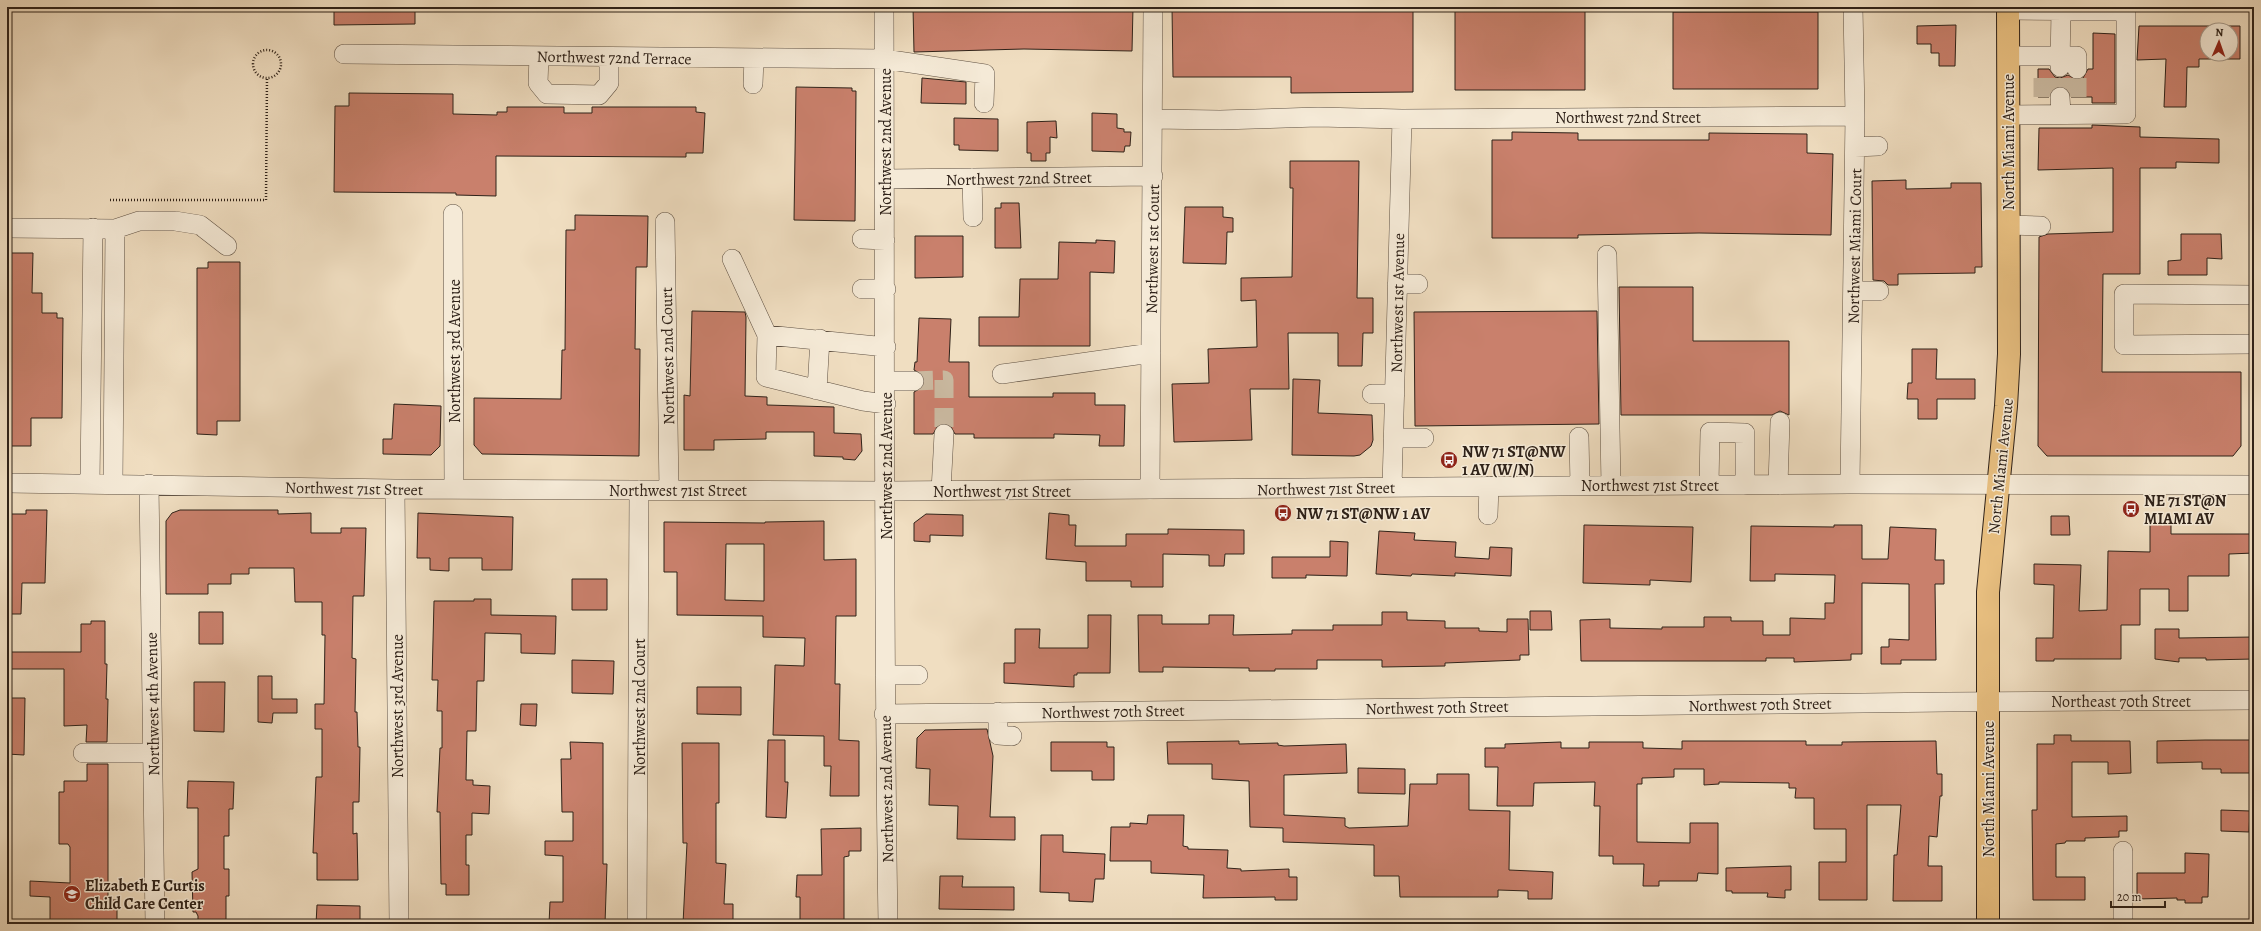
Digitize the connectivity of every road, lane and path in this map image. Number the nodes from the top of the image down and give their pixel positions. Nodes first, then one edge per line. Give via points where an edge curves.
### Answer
1 (884, 7) edge
2 (1153, 7) edge
3 (1853, 7) edge
4 (2008, 9) edge
5 (2128, 9) edge
6 (2061, 10) junction
7 (344, 54) dead end
8 (539, 56) junction
9 (2008, 56) junction
10 (609, 57) junction
11 (754, 58) junction
12 (884, 59) junction
13 (267, 77) junction
14 (753, 84) dead end
15 (984, 103) dead end
16 (2008, 115) junction
17 (1855, 116) junction
18 (1402, 119) junction
19 (1153, 120) junction
20 (1878, 146) dead end
21 (1855, 147) junction
22 (1153, 176) junction
23 (972, 178) junction
24 (885, 179) junction
25 (110, 200) dead end
26 (453, 214) dead end
27 (973, 217) dead end
28 (665, 222) dead end
29 (2008, 225) junction
30 (2041, 226) dead end
31 (7, 228) edge
32 (93, 228) junction
33 (115, 228) junction
34 (862, 239) dead end
35 (885, 240) junction
36 (228, 246) dead end
37 (1607, 255) dead end
38 (732, 259) dead end
39 (1397, 284) junction
40 (1418, 284) dead end
41 (862, 289) dead end
42 (886, 289) junction
43 (1853, 291) junction
44 (1880, 291) dead end
45 (2254, 295) edge
46 (767, 335) junction
47 (820, 339) junction
48 (2254, 344) edge
49 (886, 347) junction
50 (1151, 353) junction
51 (1002, 374) dead end
52 (886, 381) junction
53 (914, 381) tunnel mouth
54 (817, 390) junction
55 (1372, 394) dead end
56 (1395, 394) junction
57 (886, 404) junction
58 (1780, 422) dead end
59 (944, 434) tunnel mouth
60 (1393, 438) junction
61 (1424, 438) dead end
62 (1579, 438) dead end
63 (7, 483) edge
64 (90, 484) junction
65 (113, 484) junction
66 (149, 484) junction
67 (1850, 484) junction
68 (1997, 484) junction
69 (1709, 485) junction
70 (1745, 485) junction
71 (1778, 485) junction
72 (2254, 485) edge
73 (1489, 486) junction
74 (1580, 486) junction
75 (1611, 486) junction
76 (1392, 487) junction
77 (396, 489) junction
78 (454, 489) junction
79 (639, 490) junction
80 (669, 490) junction
81 (1150, 490) junction
82 (886, 491) junction
83 (941, 491) junction
84 (1488, 515) dead end
85 (885, 675) junction
86 (918, 676) dead end
87 (2254, 700) edge
88 (1988, 701) junction
89 (998, 712) junction
90 (884, 714) junction
91 (1012, 736) dead end
92 (83, 753) dead end
93 (153, 753) junction
94 (2123, 851) dead end
95 (155, 924) edge
96 (399, 924) edge
97 (637, 924) edge
98 (888, 924) edge
99 (1988, 924) edge
100 (2123, 924) edge

1 - 12 street, Northwest 2nd Avenue
2 - 19 street, Northwest 1st Court
3 - 17 street, Northwest Miami Court
4 - 6 street
4 - 9 main road, North Miami Avenue
5 - 6 street
5 - 16 street via 2126,114 2060,105
6 - 9 street via 2057,64
7 - 8 street, Northwest 72nd Terrace
8 - 10 street, Northwest 72nd Terrace
8 - 10 street via 538,82 547,94 599,95 609,83
9 - 16 main road, North Miami Avenue
10 - 11 street, Northwest 72nd Terrace
11 - 12 street, Northwest 72nd Terrace
11 - 14 street
12 - 15 street, Northwest 72nd Terrace via 986,74
12 - 24 street, Northwest 2nd Avenue
13 - 13 path via 276,74 281,62 277,54 268,50 257,55 254,63 256,71
13 - 25 path via 266,200
16 - 29 main road, North Miami Avenue
17 - 18 street, Northwest 72nd Street
17 - 21 street, Northwest Miami Court
18 - 19 street, Northwest 72nd Street via 1318,117
18 - 39 street, Northwest 1st Avenue
19 - 22 street, Northwest 1st Court
20 - 21 street
21 - 43 street, Northwest Miami Court
22 - 23 street, Northwest 72nd Street
22 - 50 street, Northwest 1st Court
23 - 24 street, Northwest 72nd Street
23 - 27 street
24 - 35 street, Northwest 2nd Avenue
26 - 78 street, Northwest 3rd Avenue
28 - 80 street, Northwest 2nd Court
29 - 30 street
29 - 68 main road, North Miami Avenue via 2008,369
31 - 32 street
32 - 33 street
32 - 64 street
33 - 36 street via 139,221 175,221 200,225
33 - 65 street
34 - 35 street
35 - 42 street, Northwest 2nd Avenue
37 - 75 street
38 - 46 street
39 - 40 street
39 - 56 street, Northwest 1st Avenue
41 - 42 street
42 - 49 street, Northwest 2nd Avenue
43 - 44 street
43 - 67 street, Northwest Miami Court
45 - 48 street via 2124,294 2124,345
46 - 47 street
46 - 54 street via 766,377
47 - 49 street
47 - 54 street
49 - 52 street, Northwest 2nd Avenue
50 - 51 street
50 - 81 street, Northwest 1st Court
52 - 53 street
52 - 57 street, Northwest 2nd Avenue
54 - 57 street
55 - 56 street
56 - 60 street, Northwest 1st Avenue
57 - 82 street, Northwest 2nd Avenue
58 - 71 street
59 - 83 street
60 - 61 street
60 - 76 street, Northwest 1st Avenue
62 - 74 street
63 - 64 street, Northwest 71st Street
64 - 65 street, Northwest 71st Street
65 - 66 street, Northwest 71st Street
66 - 77 street, Northwest 71st Street
66 - 93 street, Northwest 4th Avenue
67 - 68 street, Northwest 71st Street
67 - 71 street, Northwest 71st Street
68 - 72 street, Northwest 71st Street
68 - 88 main road, North Miami Avenue via 1988,592
69 - 70 street, Northwest 71st Street
69 - 70 street via 1710,432 1745,432
69 - 75 street, Northwest 71st Street
70 - 71 street, Northwest 71st Street
73 - 74 street, Northwest 71st Street
73 - 76 street, Northwest 71st Street
73 - 84 street
74 - 75 street, Northwest 71st Street
76 - 81 street, Northwest 71st Street
77 - 78 street, Northwest 71st Street
77 - 96 street, Northwest 3rd Avenue
78 - 79 street, Northwest 71st Street
79 - 80 street, Northwest 71st Street
79 - 97 street, Northwest 2nd Court
80 - 82 street, Northwest 71st Street
81 - 83 street, Northwest 71st Street
82 - 83 street, Northwest 71st Street
82 - 85 street, Northwest 2nd Avenue
85 - 86 street
85 - 90 street, Northwest 2nd Avenue
87 - 88 street, Northeast 70th Street
88 - 89 street, Northwest 70th Street
88 - 99 main road, North Miami Avenue
89 - 90 street, Northwest 70th Street
89 - 91 street via 998,735
90 - 98 street, Northwest 2nd Avenue
92 - 93 street
93 - 95 street, Northwest 4th Avenue
94 - 100 street

